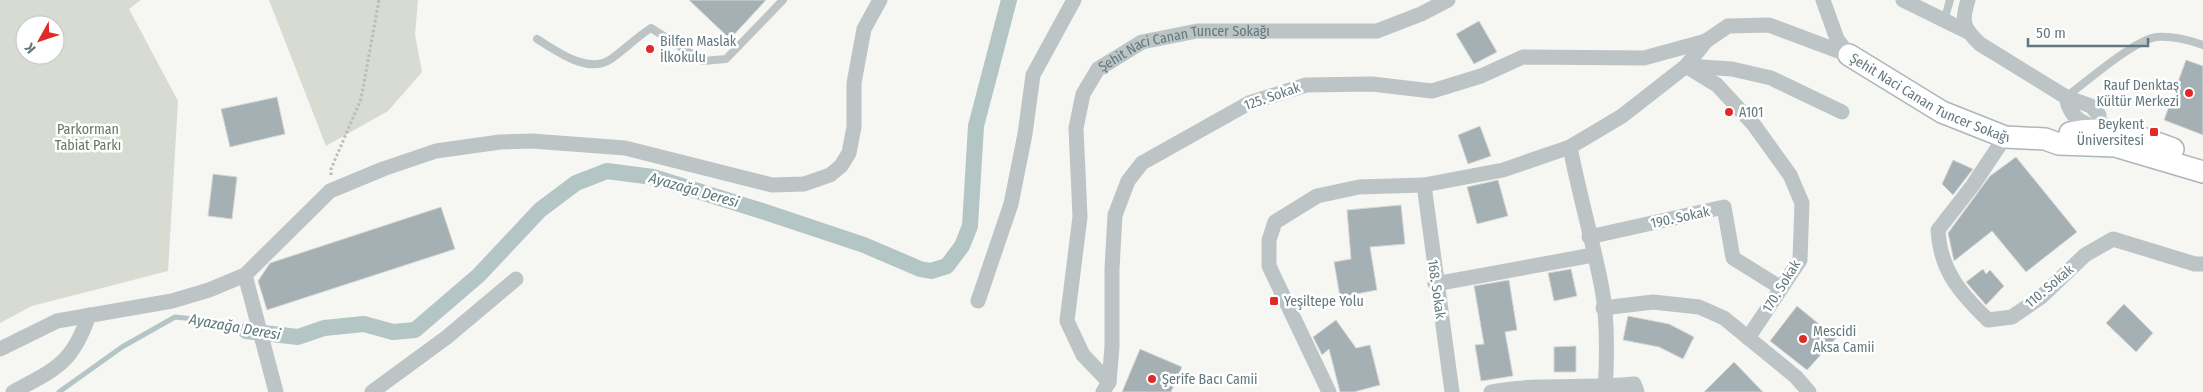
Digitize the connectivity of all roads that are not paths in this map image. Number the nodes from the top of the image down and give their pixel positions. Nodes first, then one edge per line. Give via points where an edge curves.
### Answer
1 (783, 0) edge
2 (880, 0) edge
3 (1074, 0) edge
4 (1448, 0) edge
5 (1823, 0) edge
6 (1903, 0) edge
7 (1950, 0) edge
8 (1968, 0) edge
9 (1944, 21) junction
10 (1968, 32) junction
11 (537, 39) dead end
12 (1706, 41) junction
13 (2203, 45) edge
14 (1849, 55) junction
15 (1686, 66) junction
16 (2066, 98) junction
17 (1842, 112) dead end
18 (2004, 137) junction
19 (2100, 137) junction
20 (1570, 147) junction
21 (2203, 160) edge
22 (2203, 172) edge
23 (1424, 185) junction
24 (1589, 237) junction
25 (1593, 255) junction
26 (2203, 264) edge
27 (245, 275) junction
28 (516, 279) dead end
29 (1436, 284) junction
30 (1781, 288) junction
31 (978, 301) dead end
32 (1603, 308) junction
33 (88, 315) junction
34 (1748, 338) junction
35 (0, 349) edge
36 (1106, 387) edge
37 (1605, 390) edge
38 (13, 392) edge
39 (276, 392) edge
40 (372, 392) edge
41 (1328, 392) edge
42 (1452, 392) edge
43 (1491, 392) edge
44 (1637, 392) edge
45 (1809, 392) edge

1 - 11 lane via 726,59 703,61 650,28 610,60 599,64 571,59
2 - 27 street via 864,29 854,83 854,127 849,153 836,170 817,180 804,184 772,185 625,148 532,140 436,152 330,191
3 - 31 street via 1033,74 1011,204
4 - 36 street, Şehit Naci Canan Tuncer Sokağı via 1377,31 1196,31 1142,42 1098,69 1083,94 1076,128 1080,217 1067,321 1083,354
5 - 14 street, Şehit Naci Canan Tuncer Sokağı via 1837,39
6 - 9 street
7 - 9 lane
8 - 10 street via 1963,16
9 - 10 street
10 - 16 street via 1980,44
12 - 14 street via 1728,26 1769,25
12 - 15 street
12 - 36 street, 125. Sokak via 1644,58 1523,57 1481,76 1432,91 1372,84 1306,84 1249,102 1199,130 1142,163 1128,181 1115,215
13 - 16 lane via 2186,39 2156,37 2141,43
14 - 18 street, Şehit Naci Canan Tuncer Sokağı via 1942,112
15 - 17 street via 1732,69 1771,78
15 - 20 street via 1622,116
15 - 30 street, 170. Sokak via 1717,85 1754,125 1790,175 1802,203 1800,260
16 - 19 street via 2068,110
18 - 19 street, Şehit Naci Canan Tuncer Sokağı via 2045,139 2059,144
18 - 26 street, 110. Sokak via 1973,186 1938,230 1939,252 1960,294 1988,320 2012,317 2041,297 2086,255 2113,239
19 - 21 street, Şehit Naci Canan Tuncer Sokağı via 2129,133
19 - 22 street, Şehit Naci Canan Tuncer Sokağı
20 - 23 street via 1503,170
20 - 24 street
23 - 29 street, 168. Sokak
23 - 41 street via 1359,186 1317,196 1275,222 1269,240 1269,266
24 - 25 street
24 - 30 street, 190. Sokak via 1724,207 1733,258
25 - 29 street
25 - 32 street
27 - 33 street via 172,301
27 - 39 street
28 - 40 street via 447,337
29 - 42 street, 168. Sokak
30 - 34 street, 170. Sokak
32 - 34 street via 1653,302 1699,307 1724,318
32 - 37 street
33 - 35 street via 57,321
33 - 38 street via 82,336 59,367
34 - 45 street via 1796,377
37 - 43 street via 1521,386
37 - 44 street via 1634,384

